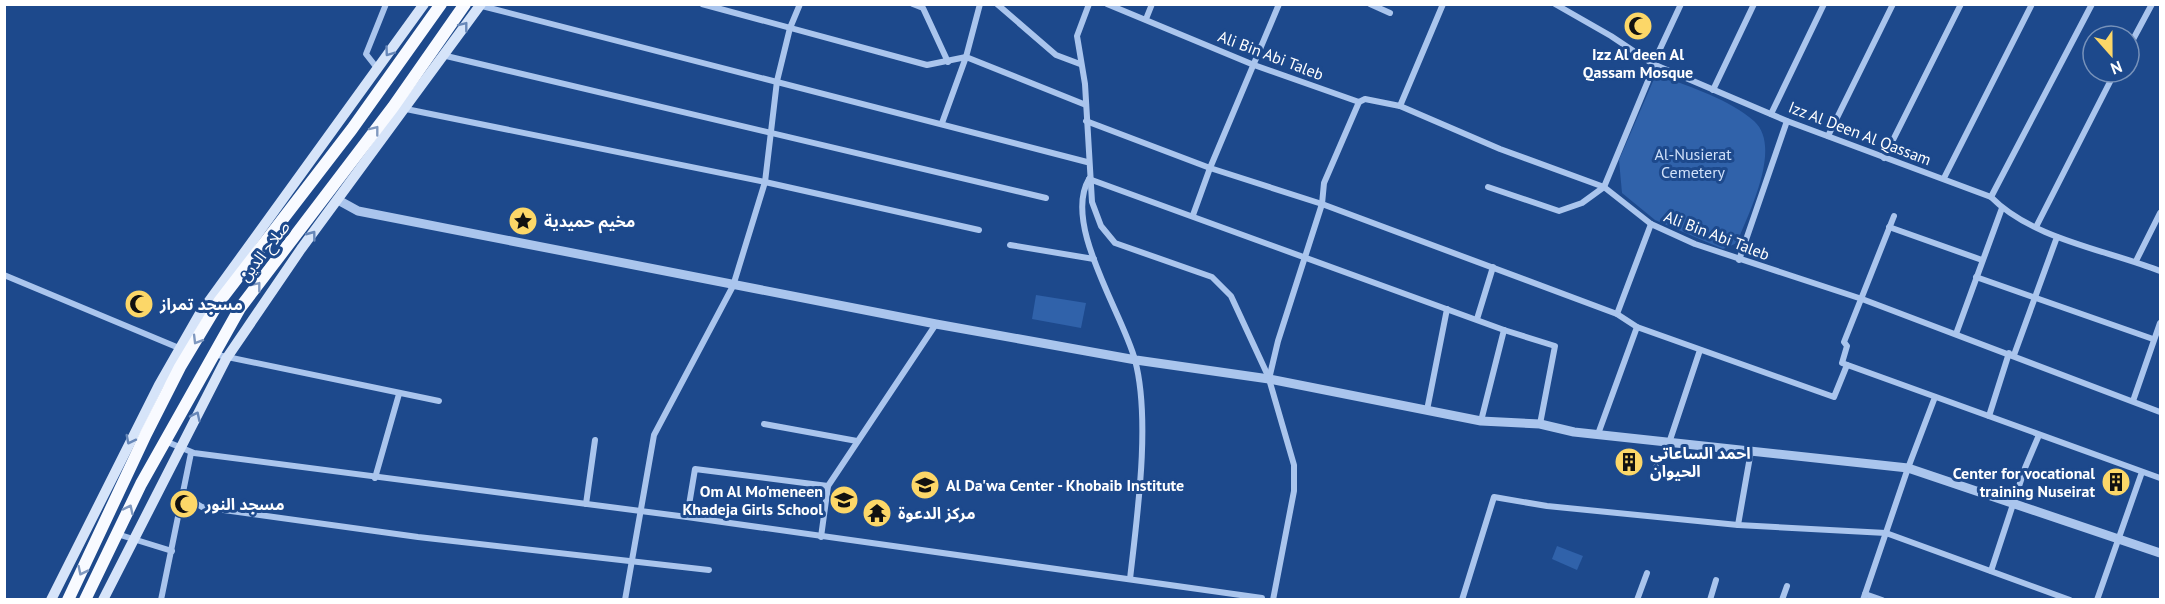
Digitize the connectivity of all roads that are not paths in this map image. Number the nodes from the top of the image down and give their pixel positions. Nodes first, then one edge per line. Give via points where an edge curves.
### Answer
1 (386, 4) edge
2 (424, 4) edge
3 (441, 4) edge
4 (465, 4) edge
5 (702, 4) edge
6 (800, 4) edge
7 (912, 4) edge
8 (980, 4) edge
9 (997, 4) edge
10 (1089, 4) edge
11 (1107, 4) edge
12 (1152, 4) edge
13 (1279, 4) edge
14 (1370, 4) edge
15 (1443, 4) edge
16 (1555, 4) edge
17 (1681, 4) edge
18 (1754, 4) edge
19 (1824, 4) edge
20 (1893, 4) edge
21 (1961, 4) edge
22 (2032, 4) edge
23 (2092, 4) edge
24 (2152, 4) edge
25 (479, 5) edge
26 (1390, 13) dead end
27 (1146, 19) junction
28 (2141, 25) edge
29 (789, 28) junction
30 (442, 55) junction
31 (966, 57) junction
32 (948, 62) junction
33 (1080, 64) junction
34 (1653, 64) junction
35 (1254, 65) junction
36 (377, 68) junction
37 (777, 81) junction
38 (2109, 84) edge
39 (1713, 90) junction
40 (1359, 102) junction
41 (1086, 105) junction
42 (1400, 106) junction
43 (406, 109) junction
44 (1771, 114) junction
45 (1086, 121) junction
46 (1787, 121) junction
47 (942, 123) junction
48 (769, 132) junction
49 (1828, 136) junction
50 (1884, 158) junction
51 (1087, 162) junction
52 (1210, 168) junction
53 (1944, 178) junction
54 (1089, 179) junction
55 (765, 182) junction
56 (1488, 187) dead end
57 (1604, 188) junction
58 (1991, 197) junction
59 (1047, 198) dead end
60 (338, 201) junction
61 (1323, 204) junction
62 (2002, 208) junction
63 (2160, 213) edge
64 (1193, 215) junction
65 (1894, 216) dead end
66 (1651, 224) junction
67 (1889, 227) junction
68 (2036, 227) junction
69 (979, 230) dead end
70 (2057, 237) junction
71 (1010, 245) dead end
72 (1306, 257) junction
73 (1094, 260) junction
74 (1739, 260) junction
75 (1983, 260) junction
76 (2136, 261) junction
77 (1493, 267) junction
78 (2160, 271) edge
79 (4, 275) edge
80 (1976, 277) junction
81 (733, 286) junction
82 (2034, 298) junction
83 (1862, 299) junction
84 (1447, 309) junction
85 (1617, 314) junction
86 (1476, 319) junction
87 (2160, 323) edge
88 (936, 324) junction
89 (1637, 327) junction
90 (1504, 330) junction
91 (1956, 334) junction
92 (2153, 339) junction
93 (179, 348) junction
94 (1700, 350) junction
95 (212, 354) junction
96 (2012, 354) junction
97 (226, 359) junction
98 (1136, 360) junction
99 (1847, 364) junction
100 (1269, 379) junction
101 (399, 394) junction
102 (1935, 397) junction
103 (439, 401) dead end
104 (2133, 401) junction
105 (1427, 411) junction
106 (2160, 412) edge
107 (1989, 416) junction
108 (1481, 421) junction
109 (764, 424) dead end
110 (1540, 424) junction
111 (1598, 434) junction
112 (2039, 435) junction
113 (595, 440) dead end
114 (164, 441) junction
115 (857, 441) junction
116 (1669, 443) junction
117 (180, 448) junction
118 (1750, 451) junction
119 (191, 453) junction
120 (1908, 468) junction
121 (2142, 472) junction
122 (375, 478) junction
123 (2160, 478) edge
124 (828, 486) junction
125 (182, 495) junction
126 (586, 504) junction
127 (2015, 504) junction
128 (641, 511) junction
129 (687, 517) junction
130 (1738, 525) junction
131 (1886, 533) junction
132 (116, 534) junction
133 (821, 537) junction
134 (132, 539) junction
135 (2117, 539) junction
136 (172, 551) junction
137 (2160, 553) edge
138 (633, 561) junction
139 (709, 570) dead end
140 (1991, 571) junction
141 (1647, 573) dead end
142 (1130, 579) junction
143 (1716, 580) dead end
144 (1787, 586) dead end
145 (1864, 597) edge
146 (1262, 599) edge
147 (51, 600) edge
148 (68, 600) edge
149 (85, 600) edge
150 (103, 600) edge
151 (161, 600) edge
152 (626, 600) edge
153 (1272, 600) edge
154 (1462, 600) edge
155 (1637, 600) edge
156 (1710, 600) edge
157 (1782, 600) edge
158 (1882, 600) edge
159 (2070, 600) edge
160 (2097, 600) edge

1 - 36 street via 366,54
2 -> 36 main road
3 -> 148 highway, صلاح الدين via 352,129 219,302 146,434
95 -> 4 highway, صلاح الدين via 240,308
5 - 29 street
6 - 29 street
7 - 32 street via 922,8
8 - 31 street
9 - 33 street via 1056,55
10 - 33 street via 1077,36
11 - 27 street, Ali Bin Abi Taleb
12 - 27 street
13 - 35 street
14 - 26 street
15 - 42 street
16 - 34 street, Izz Al Deen Al Qassam
17 - 34 street
18 - 39 street
19 - 44 street
20 - 49 street
21 - 50 street
22 - 53 street
23 - 58 street
24 - 28 street
30 -> 25 main road
25 - 37 street
27 - 35 street, Ali Bin Abi Taleb
29 - 32 street via 927,65
29 - 37 street
30 - 43 main road
30 - 48 street
31 - 32 street
31 - 41 street
31 - 47 street
33 - 41 street
34 - 39 street, Izz Al Deen Al Qassam
34 - 57 street
35 - 40 street, Ali Bin Abi Taleb
35 - 52 street
36 - 93 main road via 227,273
37 - 47 street
37 - 48 street
38 - 68 street
39 - 44 street, Izz Al Deen Al Qassam
40 - 42 street, Ali Bin Abi Taleb via 1365,99
40 - 61 street via 1324,183
41 - 45 street
42 - 57 street, Ali Bin Abi Taleb
43 - 55 street
43 - 60 main road
44 - 46 street, Izz Al Deen Al Qassam
45 - 51 street
45 - 52 street
46 - 49 street, Izz Al Deen Al Qassam
46 - 74 street
47 - 51 street
48 - 55 street
48 - 59 street
49 - 50 street, Izz Al Deen Al Qassam
50 - 53 street, Izz Al Deen Al Qassam
51 - 54 street
52 - 61 street
52 - 64 street
53 - 58 street, Izz Al Deen Al Qassam
54 - 64 street
54 - 73 street via 1082,190 1081,212
54 - 100 street via 1101,226 1115,243 1212,277 1231,296
55 - 69 street
55 - 81 street
56 - 57 street via 1559,210 1582,203
57 - 66 street, Ali Bin Abi Taleb
58 - 62 street, Izz Al Deen Al Qassam
60 - 81 street via 369,213
97 -> 60 main road
61 - 72 street
61 - 77 street
62 - 68 street, Izz Al Deen Al Qassam
62 - 75 street
63 - 76 street
64 - 72 street
65 - 67 street
66 - 74 street, Ali Bin Abi Taleb
66 - 85 street
67 - 75 street
67 - 83 street
68 - 70 street, Izz Al Deen Al Qassam
70 - 76 street, Izz Al Deen Al Qassam
70 - 82 street
71 - 73 street
72 - 84 street
72 - 100 street
73 - 98 street
74 - 83 street, Ali Bin Abi Taleb
75 - 80 street
76 - 78 street, Izz Al Deen Al Qassam
77 - 85 street
77 - 86 street
79 - 93 street
80 - 82 street
80 - 91 street
81 - 88 street
81 - 128 street via 654,435
82 - 92 street
82 - 96 street
83 - 91 street, Ali Bin Abi Taleb
83 - 99 street via 1844,342 1847,346 1842,363
84 - 86 street
84 - 105 street
85 - 89 street
86 - 90 street
87 - 92 street
88 - 98 street
88 - 115 street
89 - 94 street
89 - 111 street
90 - 108 street
90 - 110 street via 1555,346
91 - 96 street, Ali Bin Abi Taleb
92 - 104 street
93 -> 147 main road
94 - 99 street via 1834,397
94 - 116 street
95 - 97 street
95 - 114 highway, صلاح الدين
96 - 104 street, Ali Bin Abi Taleb
96 - 107 street
97 - 101 street
117 -> 97 main road
98 - 100 street
98 - 142 street via 1141,412 1140,488
99 - 102 street
100 - 105 street
100 - 153 street via 1294,465 1294,491
101 - 103 street
101 - 122 street
102 - 107 street
102 - 120 street
104 - 106 street, Ali Bin Abi Taleb
105 - 108 street
107 - 112 street
108 - 110 street
109 - 115 street
110 - 111 street
111 - 116 street
112 - 121 street
112 - 127 street
113 - 126 street
114 - 117 street
132 -> 114 highway, صلاح الدين
115 - 124 street
116 - 118 street
117 - 119 street
117 - 134 main road
118 - 120 street
118 - 130 street
119 - 122 street
119 - 125 street
120 - 127 street
120 - 131 street
121 - 123 street
121 - 135 street
122 - 126 street
124 - 129 street via 695,469
124 - 133 street
125 - 136 street
125 - 138 street via 202,507
126 - 128 street
127 - 135 street
127 - 140 street
128 - 129 street
128 - 138 street
129 - 133 street
130 - 131 street
130 - 154 street via 1546,506 1494,497
131 - 140 street
131 - 145 street
132 - 134 street
132 - 149 highway, صلاح الدين
133 - 142 street
134 - 136 street
134 - 150 main road
135 - 137 street
135 - 160 street
136 - 151 street
138 - 139 street
138 - 152 street
140 - 159 street
141 - 155 street
142 - 146 street
143 - 156 street
144 - 157 street
145 - 158 street
146 - 153 street

